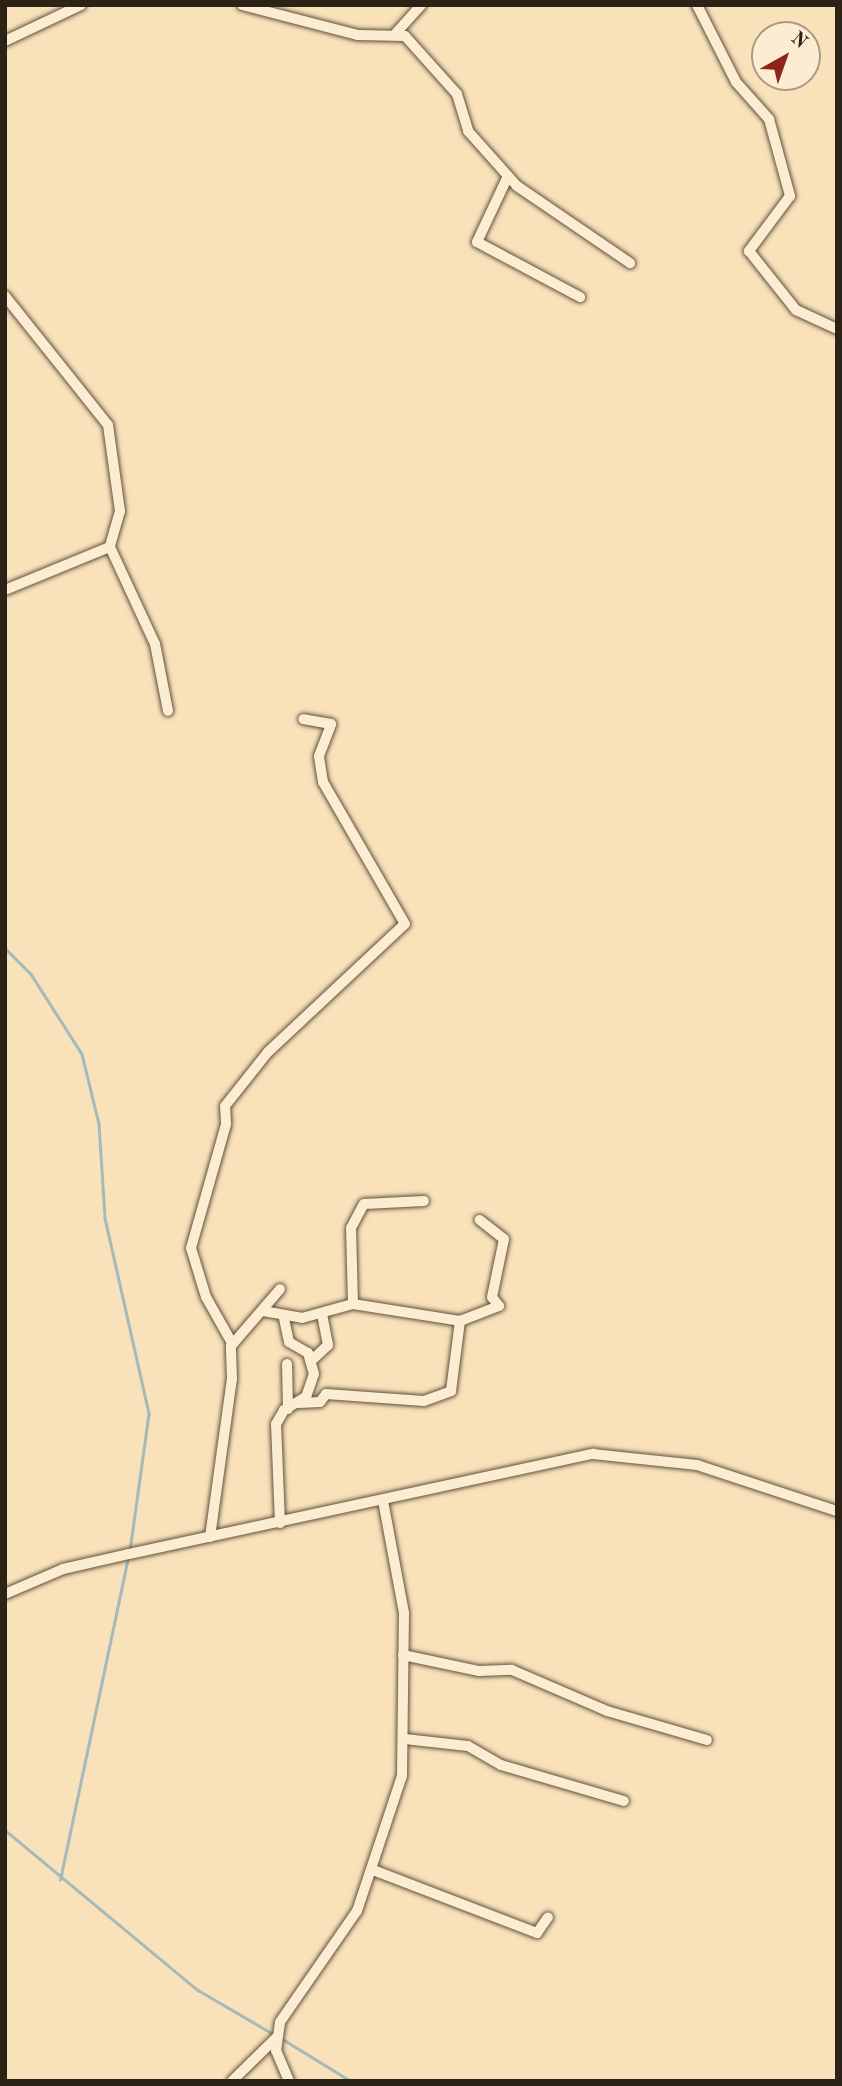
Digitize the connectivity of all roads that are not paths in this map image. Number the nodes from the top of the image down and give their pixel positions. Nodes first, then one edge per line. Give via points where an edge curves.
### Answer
1 (81, 5) edge
2 (242, 5) edge
3 (421, 5) edge
4 (697, 5) edge
5 (396, 33) junction
6 (5, 41) edge
7 (508, 176) junction
8 (630, 263) dead end
9 (5, 296) edge
10 (580, 297) dead end
11 (837, 329) edge
12 (110, 547) junction
13 (5, 590) edge
14 (168, 711) dead end
15 (303, 719) dead end
16 (424, 1201) dead end
17 (480, 1220) dead end
18 (280, 1289) dead end
19 (353, 1304) junction
20 (263, 1311) junction
21 (322, 1315) junction
22 (284, 1320) junction
23 (460, 1321) junction
24 (232, 1343) junction
25 (312, 1360) junction
26 (287, 1364) dead end
27 (299, 1404) junction
28 (288, 1409) junction
29 (383, 1501) junction
30 (837, 1511) edge
31 (280, 1523) junction
32 (210, 1537) junction
33 (5, 1594) edge
34 (403, 1655) junction
35 (405, 1738) junction
36 (707, 1740) dead end
37 (624, 1801) dead end
38 (373, 1870) junction
39 (548, 1917) dead end
40 (276, 2038) junction
41 (232, 2081) edge
42 (289, 2081) edge

1 - 6 street
2 - 5 street via 358,35
3 - 5 street
4 - 11 street via 736,82 769,119 790,196 749,251 796,310
5 - 7 street via 457,94 468,131
7 - 8 street
7 - 10 street via 477,242
9 - 12 street via 108,425 120,511
12 - 13 street
12 - 14 street via 155,644
15 - 24 street via 331,724 319,756 323,782 405,924 268,1052 226,1106 226,1124 191,1248 206,1297
16 - 19 street via 364,1204 351,1228
17 - 23 street via 504,1239 492,1297 499,1306
18 - 20 street
19 - 21 street
19 - 23 street
20 - 22 street
20 - 24 street
21 - 22 street
21 - 25 street via 328,1345
22 - 25 street via 289,1342
23 - 27 street via 451,1391 424,1401 326,1394 320,1402
24 - 32 street
25 - 27 street via 314,1374
26 - 28 street
27 - 28 street
28 - 31 street via 274,1436
29 - 30 street via 553,1460 642,1455 761,1482
29 - 31 street
29 - 34 street via 401,1572
31 - 32 street
32 - 33 street via 63,1569
34 - 35 street
34 - 36 street via 479,1671 512,1670 607,1711
35 - 37 street via 468,1746 500,1765
35 - 38 street via 397,1798
38 - 39 street via 537,1933
38 - 40 street via 334,1947 285,2009
40 - 41 street
40 - 42 street

